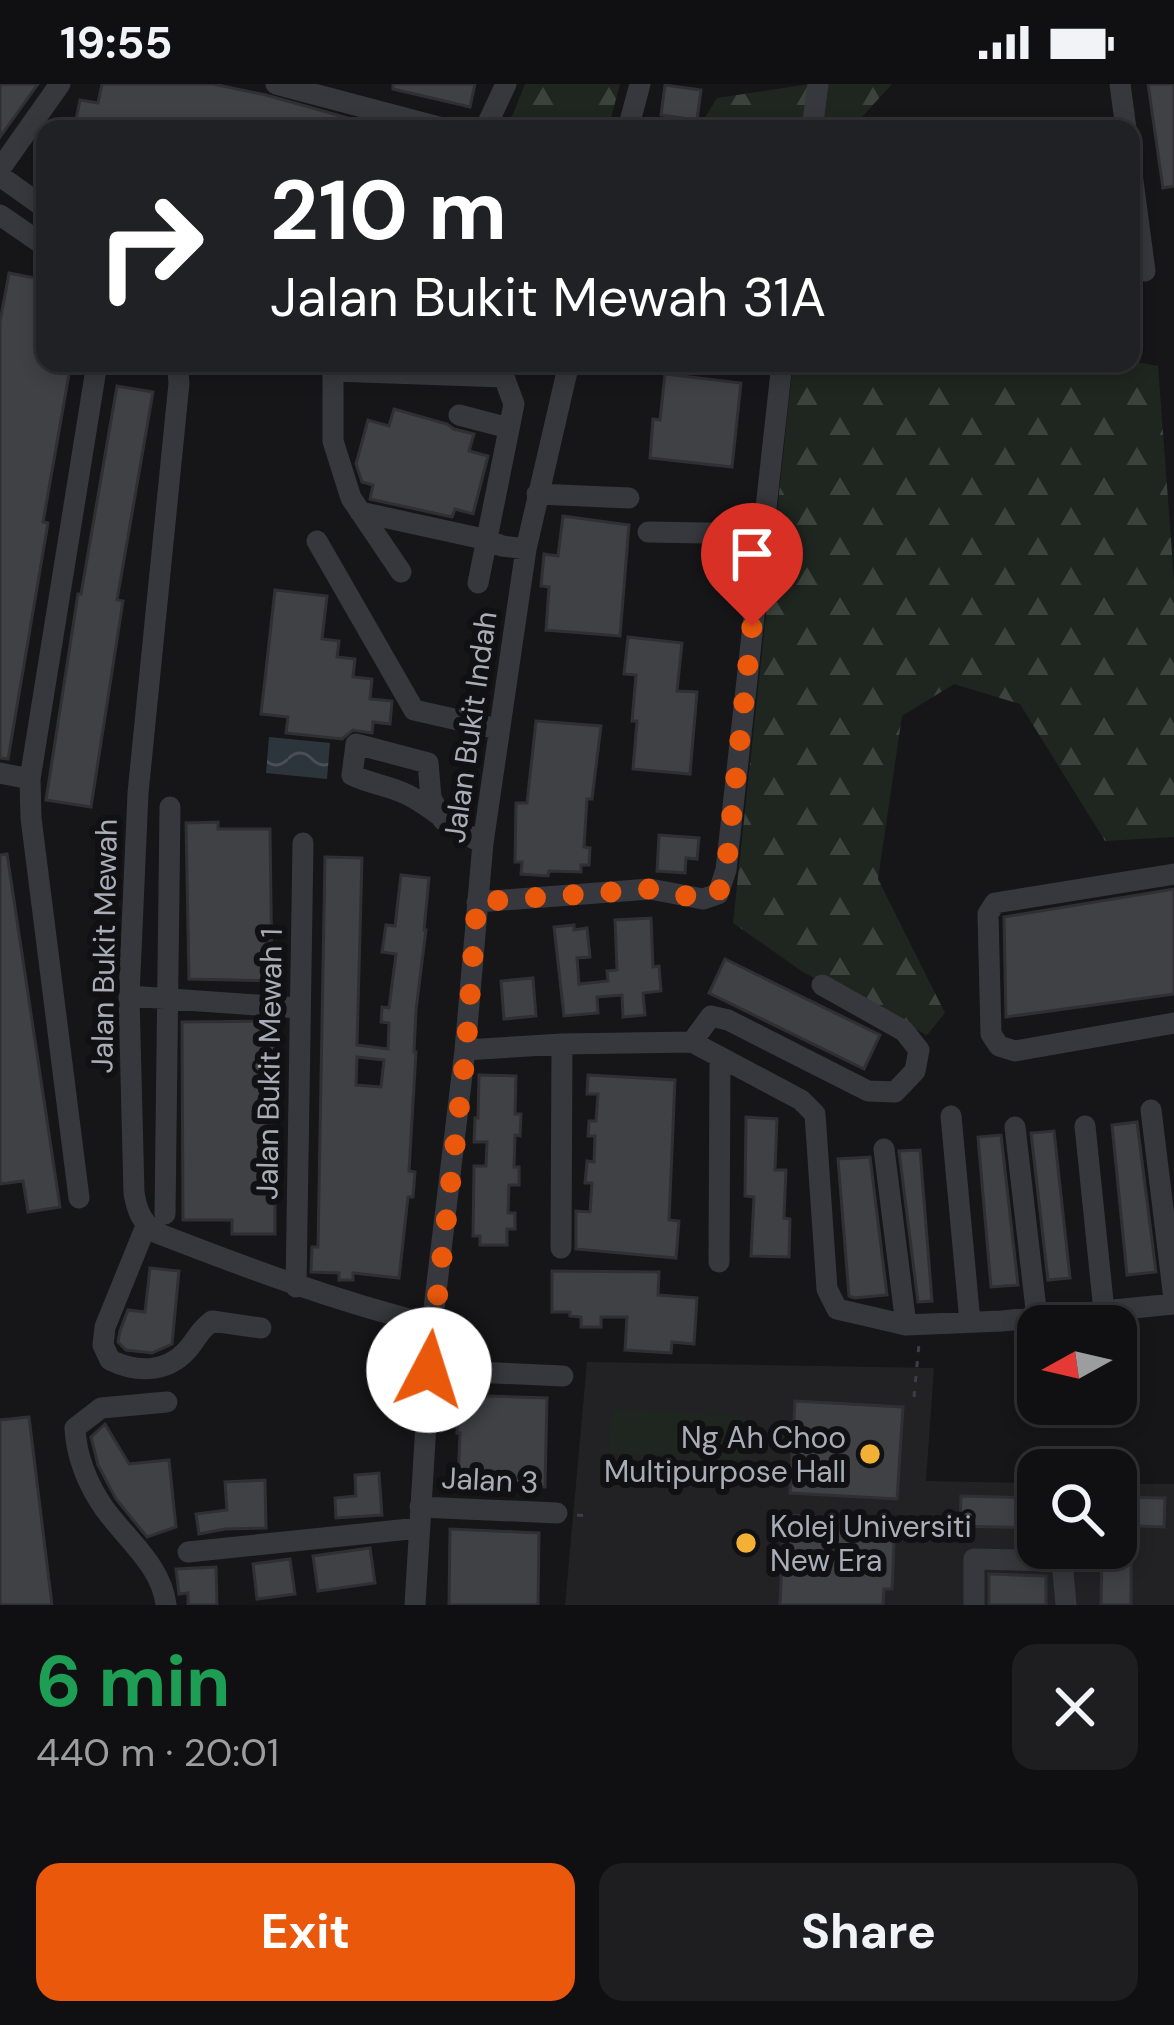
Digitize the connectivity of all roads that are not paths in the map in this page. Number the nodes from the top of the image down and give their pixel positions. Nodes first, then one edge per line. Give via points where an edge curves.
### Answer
1 (60, 84) edge
2 (276, 84) edge
3 (506, 84) edge
4 (640, 84) edge
5 (818, 84) edge
6 (1120, 84) edge
7 (412, 120) edge
8 (489, 120) edge
9 (630, 120) edge
10 (813, 120) edge
11 (1120, 120) edge
12 (20, 141) junction
13 (36, 145) edge
14 (0, 172) edge
15 (36, 201) edge
16 (0, 215) edge
17 (1140, 234) edge
18 (36, 240) edge
19 (1145, 271) dead end
20 (96, 372) edge
21 (178, 372) edge
22 (333, 372) edge
23 (362, 372) edge
24 (567, 372) edge
25 (781, 372) edge
26 (459, 415) dead end
27 (509, 428) junction
28 (537, 494) junction
29 (629, 498) dead end
30 (360, 512) junction
31 (648, 532) dead end
32 (762, 534) junction
33 (488, 540) junction
34 (317, 542) dead end
35 (526, 549) junction
36 (401, 572) dead end
37 (478, 583) dead end
38 (498, 729) junction
39 (0, 773) edge
40 (30, 779) junction
41 (170, 808) dead end
42 (443, 820) junction
43 (303, 843) dead end
44 (483, 843) junction
45 (1174, 874) edge
46 (477, 902) junction
47 (822, 985) dead end
48 (129, 996) junction
49 (167, 998) junction
50 (299, 1008) junction
51 (1174, 1023) edge
52 (692, 1042) junction
53 (562, 1044) junction
54 (466, 1050) junction
55 (720, 1059) junction
56 (1150, 1110) dead end
57 (951, 1116) dead end
58 (1085, 1126) dead end
59 (1015, 1127) dead end
60 (884, 1149) dead end
61 (79, 1198) dead end
62 (155, 1220) junction
63 (561, 1249) dead end
64 (719, 1262) dead end
65 (296, 1287) junction
66 (1174, 1301) edge
67 (1036, 1305) edge
68 (1103, 1305) edge
69 (1137, 1306) edge
70 (1017, 1319) edge
71 (970, 1322) junction
72 (914, 1324) junction
73 (432, 1325) junction
74 (261, 1328) dead end
75 (429, 1370) junction
76 (562, 1376) dead end
77 (167, 1402) dead end
78 (557, 1513) dead end
79 (419, 1517) junction
80 (188, 1552) dead end
81 (166, 1605) edge
82 (413, 1605) edge
83 (974, 1605) edge
84 (1066, 1605) edge

1 - 12 street
2 - 7 street
3 - 8 street
4 - 9 street
5 - 10 street
6 - 11 street
12 - 13 street
12 - 14 street
14 - 15 street
16 - 18 street
17 - 19 street
20 - 40 street
21 - 48 street, Jalan Bukit Mewah via 138,793
22 - 30 street via 333,441
23 - 27 street via 504,377 514,404
24 - 28 street, Jalan Bukit Indah
25 - 32 street
26 - 27 street
27 - 33 street
28 - 29 street
28 - 35 street, Jalan Bukit Indah
30 - 33 street
30 - 36 street
31 - 32 street
32 - 46 street via 718,894 703,899 650,889
33 - 35 street
33 - 37 street
34 - 38 street via 415,710
35 - 38 street, Jalan Bukit Indah
38 - 44 street, Jalan Bukit Indah
39 - 40 street
40 - 61 street
41 - 49 street
42 - 42 street via 431,798 428,763 356,744 352,775 408,794
42 - 44 street
43 - 50 street, Jalan Bukit Mewah 1
44 - 46 street, Jalan Bukit Indah
45 - 51 street via 994,903 988,914 991,1034 999,1046 1015,1051
46 - 54 street, Jalan Bukit Indah
47 - 52 street via 904,1031 920,1050 895,1092 868,1091 728,1020 711,1016
48 - 49 street
48 - 62 street, Jalan Bukit Mewah via 134,1193 136,1209
49 - 50 street
49 - 62 street
50 - 65 street, Jalan Bukit Mewah 1
52 - 53 street
52 - 55 street
53 - 54 street
53 - 63 street
54 - 73 street, Jalan Bukit Indah
55 - 64 street
55 - 72 street via 814,1114 827,1289 837,1309
56 - 66 street
57 - 71 street
58 - 68 street
59 - 67 street
60 - 72 street
62 - 65 street via 157,1233
62 - 74 street via 105,1327 110,1360 128,1369 163,1368 212,1322
65 - 73 street
66 - 69 street
70 - 71 street
71 - 72 street
73 - 75 street, Jalan Bukit Indah
75 - 76 street
75 - 79 street, Jalan Bukit Indah
77 - 81 street via 101,1408 75,1428 76,1451 102,1506 146,1560
78 - 79 street, Jalan 3
79 - 80 street, Jalan 3
79 - 82 street, Jalan Bukit Indah
83 - 84 street via 974,1559 1062,1561

